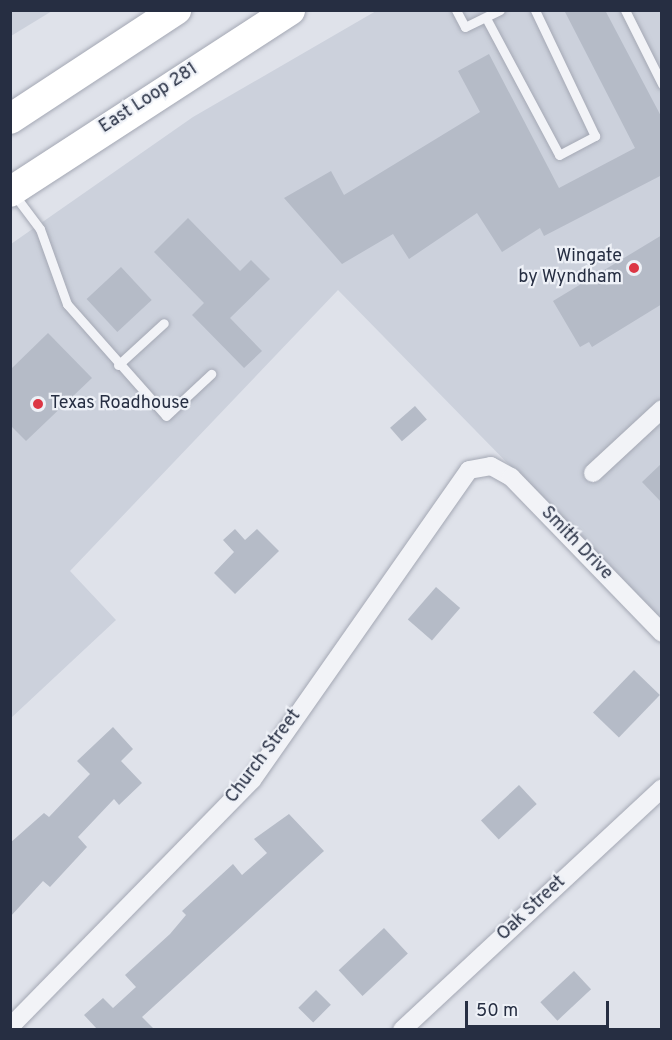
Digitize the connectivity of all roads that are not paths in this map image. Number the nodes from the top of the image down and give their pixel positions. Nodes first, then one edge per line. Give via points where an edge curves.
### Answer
1 (176, 10) edge
2 (275, 10) edge
3 (290, 10) edge
4 (456, 10) edge
5 (500, 10) edge
6 (535, 10) edge
7 (625, 10) edge
8 (486, 18) junction
9 (234, 44) junction
10 (661, 84) edge
11 (17, 116) edge
12 (11, 192) edge
13 (164, 323) dead end
14 (118, 365) junction
15 (211, 374) dead end
16 (662, 409) edge
17 (485, 465) joint
18 (593, 473) dead end
19 (662, 633) edge
20 (662, 788) edge
21 (10, 1027) edge
22 (402, 1029) edge

1 - 11 highway
2 - 9 highway
3 - 9 highway, East Loop 281
4 - 8 lane via 465,27
5 - 8 lane
6 - 8 lane via 594,136 559,155
7 - 10 lane
9 - 12 highway, East Loop 281
12 - 14 lane via 40,229 67,304
13 - 14 lane
14 - 15 lane via 166,416
16 - 18 street
17 - 19 street, Smith Drive via 511,477
17 - 21 street, Church Street via 462,477 252,780
20 - 22 street, Oak Street

